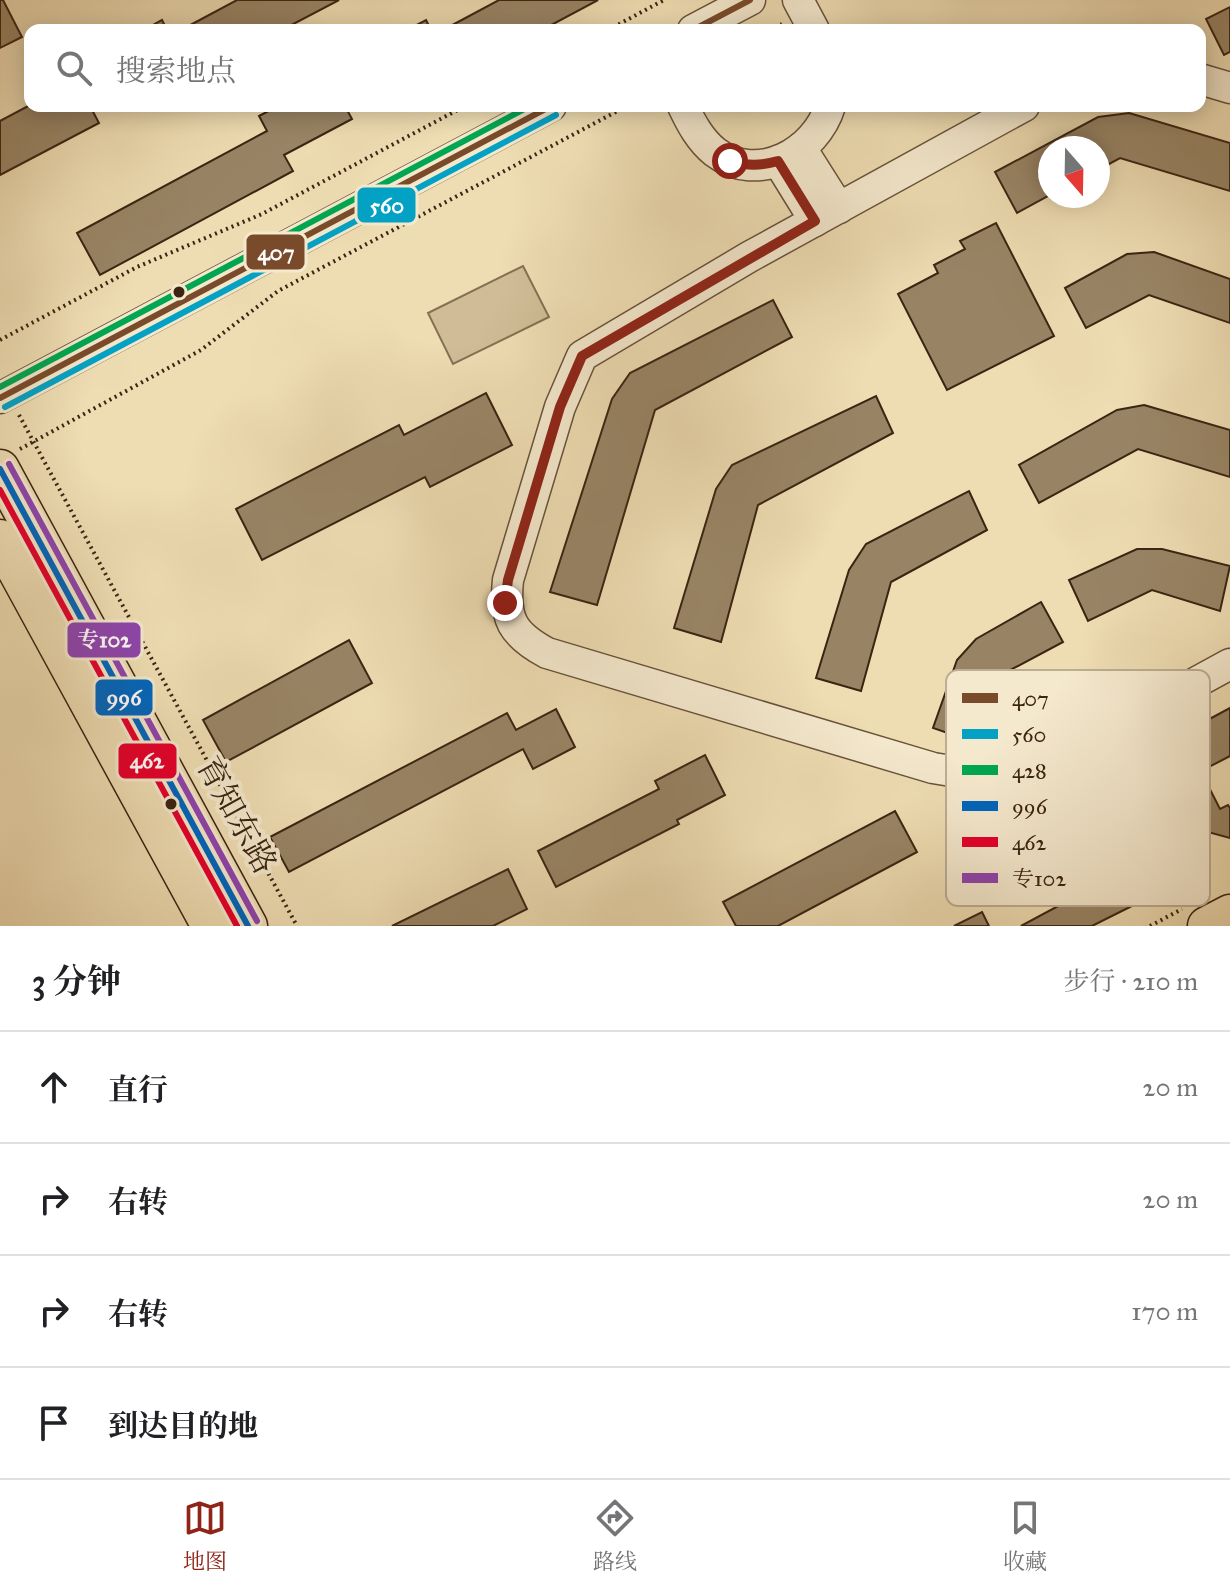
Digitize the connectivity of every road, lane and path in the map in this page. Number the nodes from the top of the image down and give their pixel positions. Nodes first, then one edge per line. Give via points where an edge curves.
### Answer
1 (664, 0) edge
2 (750, 0) edge
3 (798, 0) edge
4 (706, 16) edge
5 (619, 24) edge
6 (811, 24) edge
7 (1206, 81) edge
8 (1230, 88) edge
9 (454, 112) edge
10 (540, 112) edge
11 (616, 112) edge
12 (687, 112) edge
13 (828, 112) edge
14 (1013, 112) edge
15 (790, 155) junction
16 (827, 215) junction
17 (0, 340) edge
18 (0, 398) edge
19 (39, 452) dead end
20 (7, 461) edge
21 (0, 539) edge
22 (1230, 664) edge
23 (1210, 675) edge
24 (946, 770) edge
25 (1230, 914) edge
26 (211, 926) edge
27 (248, 926) edge
28 (297, 926) edge
29 (1207, 926) edge

1 - 5 path
2 - 4 street
3 - 6 street
7 - 8 street
9 - 17 path via 262,214 137,267
10 - 18 street
11 - 20 path via 278,291 201,350
12 - 15 street via 705,142 730,161 762,165
13 - 15 street via 813,139
14 - 16 street
15 - 16 street
16 - 24 street via 582,356 560,407 505,603 509,620 526,642 547,653
19 - 28 path, 育知东路
20 - 27 main road, 育知东路
21 - 26 main road
22 - 23 street
25 - 29 main road

